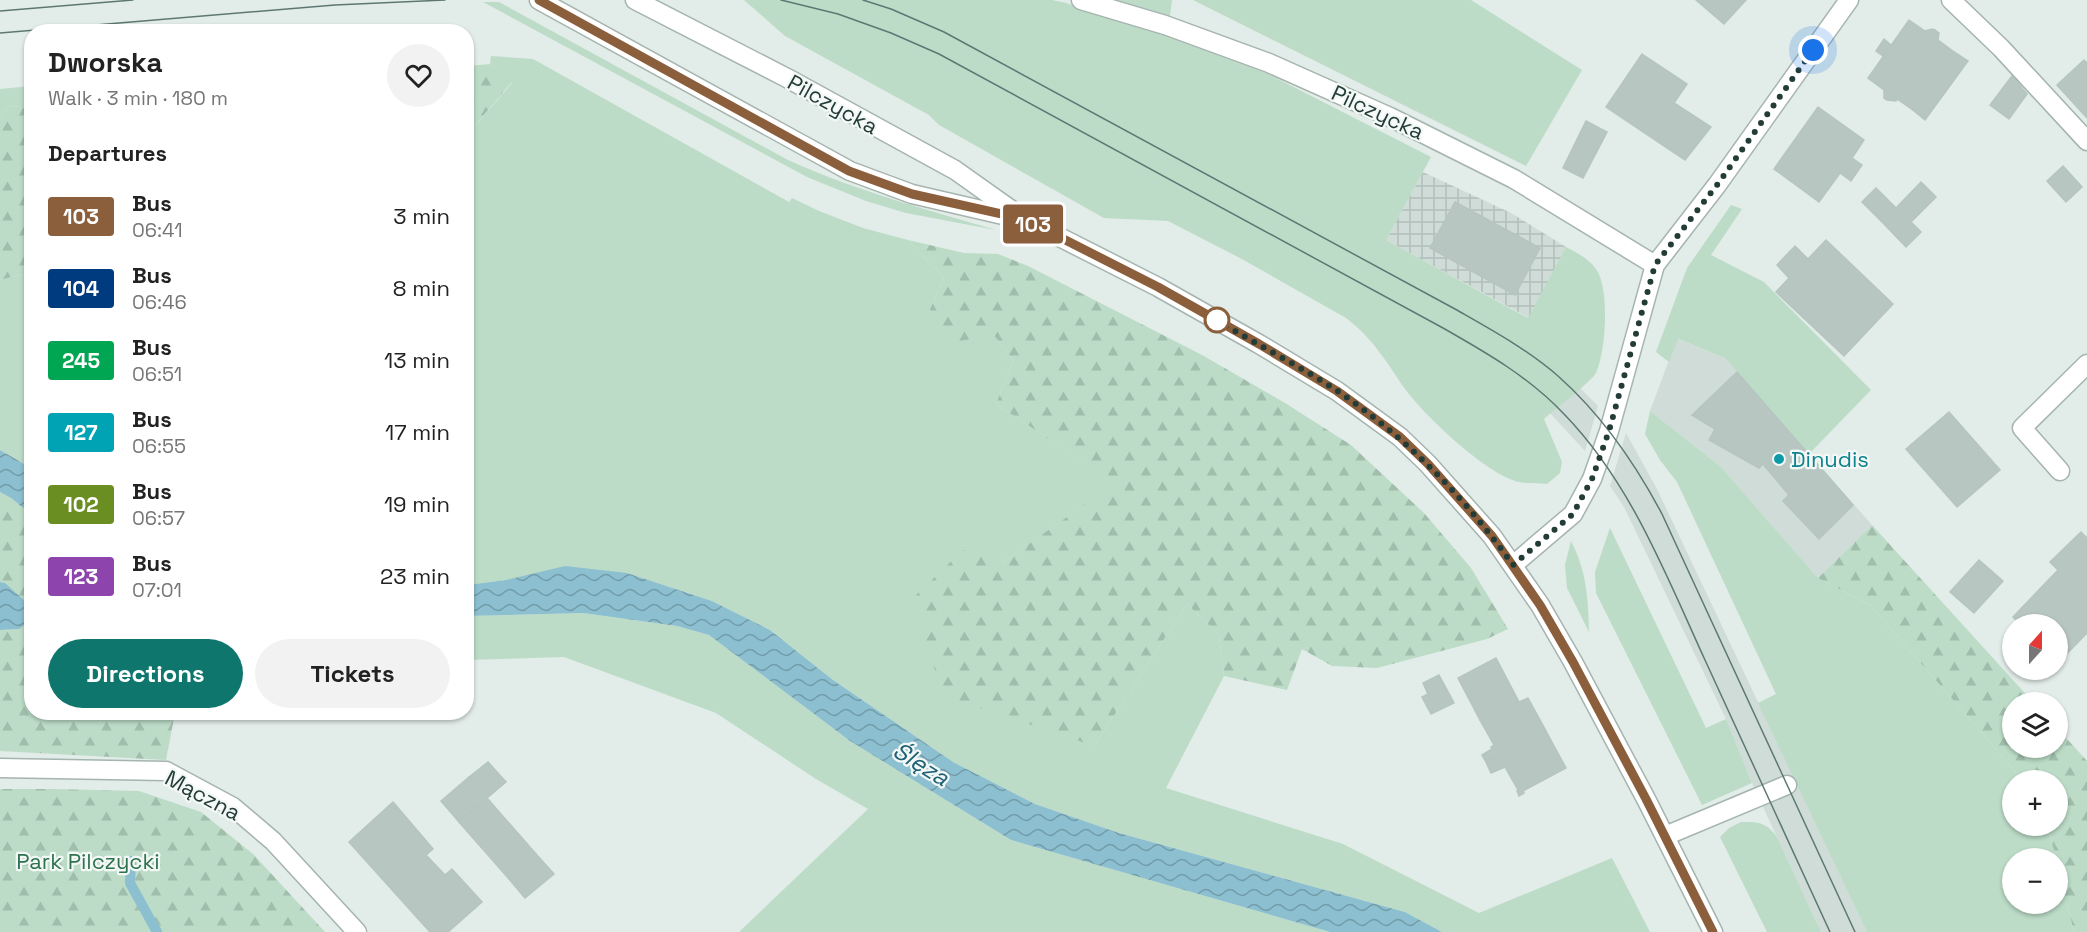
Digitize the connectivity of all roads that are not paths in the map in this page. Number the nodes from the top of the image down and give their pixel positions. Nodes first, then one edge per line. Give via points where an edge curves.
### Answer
1 (539, 0) edge
2 (635, 0) edge
3 (1082, 0) edge
4 (1849, 0) edge
5 (1951, 0) edge
6 (2087, 141) edge
7 (1024, 219) junction
8 (1655, 265) junction
9 (2087, 364) edge
10 (2060, 471) dead end
11 (1513, 565) junction
12 (0, 768) edge
13 (1786, 785) dead end
14 (1665, 836) junction
15 (357, 932) edge
16 (1713, 932) edge

1 - 7 street, Pilczycka via 849,171 912,194
2 - 7 street, Pilczycka via 955,170
3 - 8 street, Pilczycka via 1269,63 1390,117 1514,179
4 - 8 street
5 - 6 street
7 - 11 street, Pilczycka via 1158,287 1337,391 1400,437 1428,464
8 - 11 street via 1592,479 1573,514
9 - 10 street via 2022,428
11 - 14 street, Pilczycka via 1573,662
12 - 15 street, Mączna via 166,771 233,807 273,841
13 - 14 street
14 - 16 street, Pilczycka

